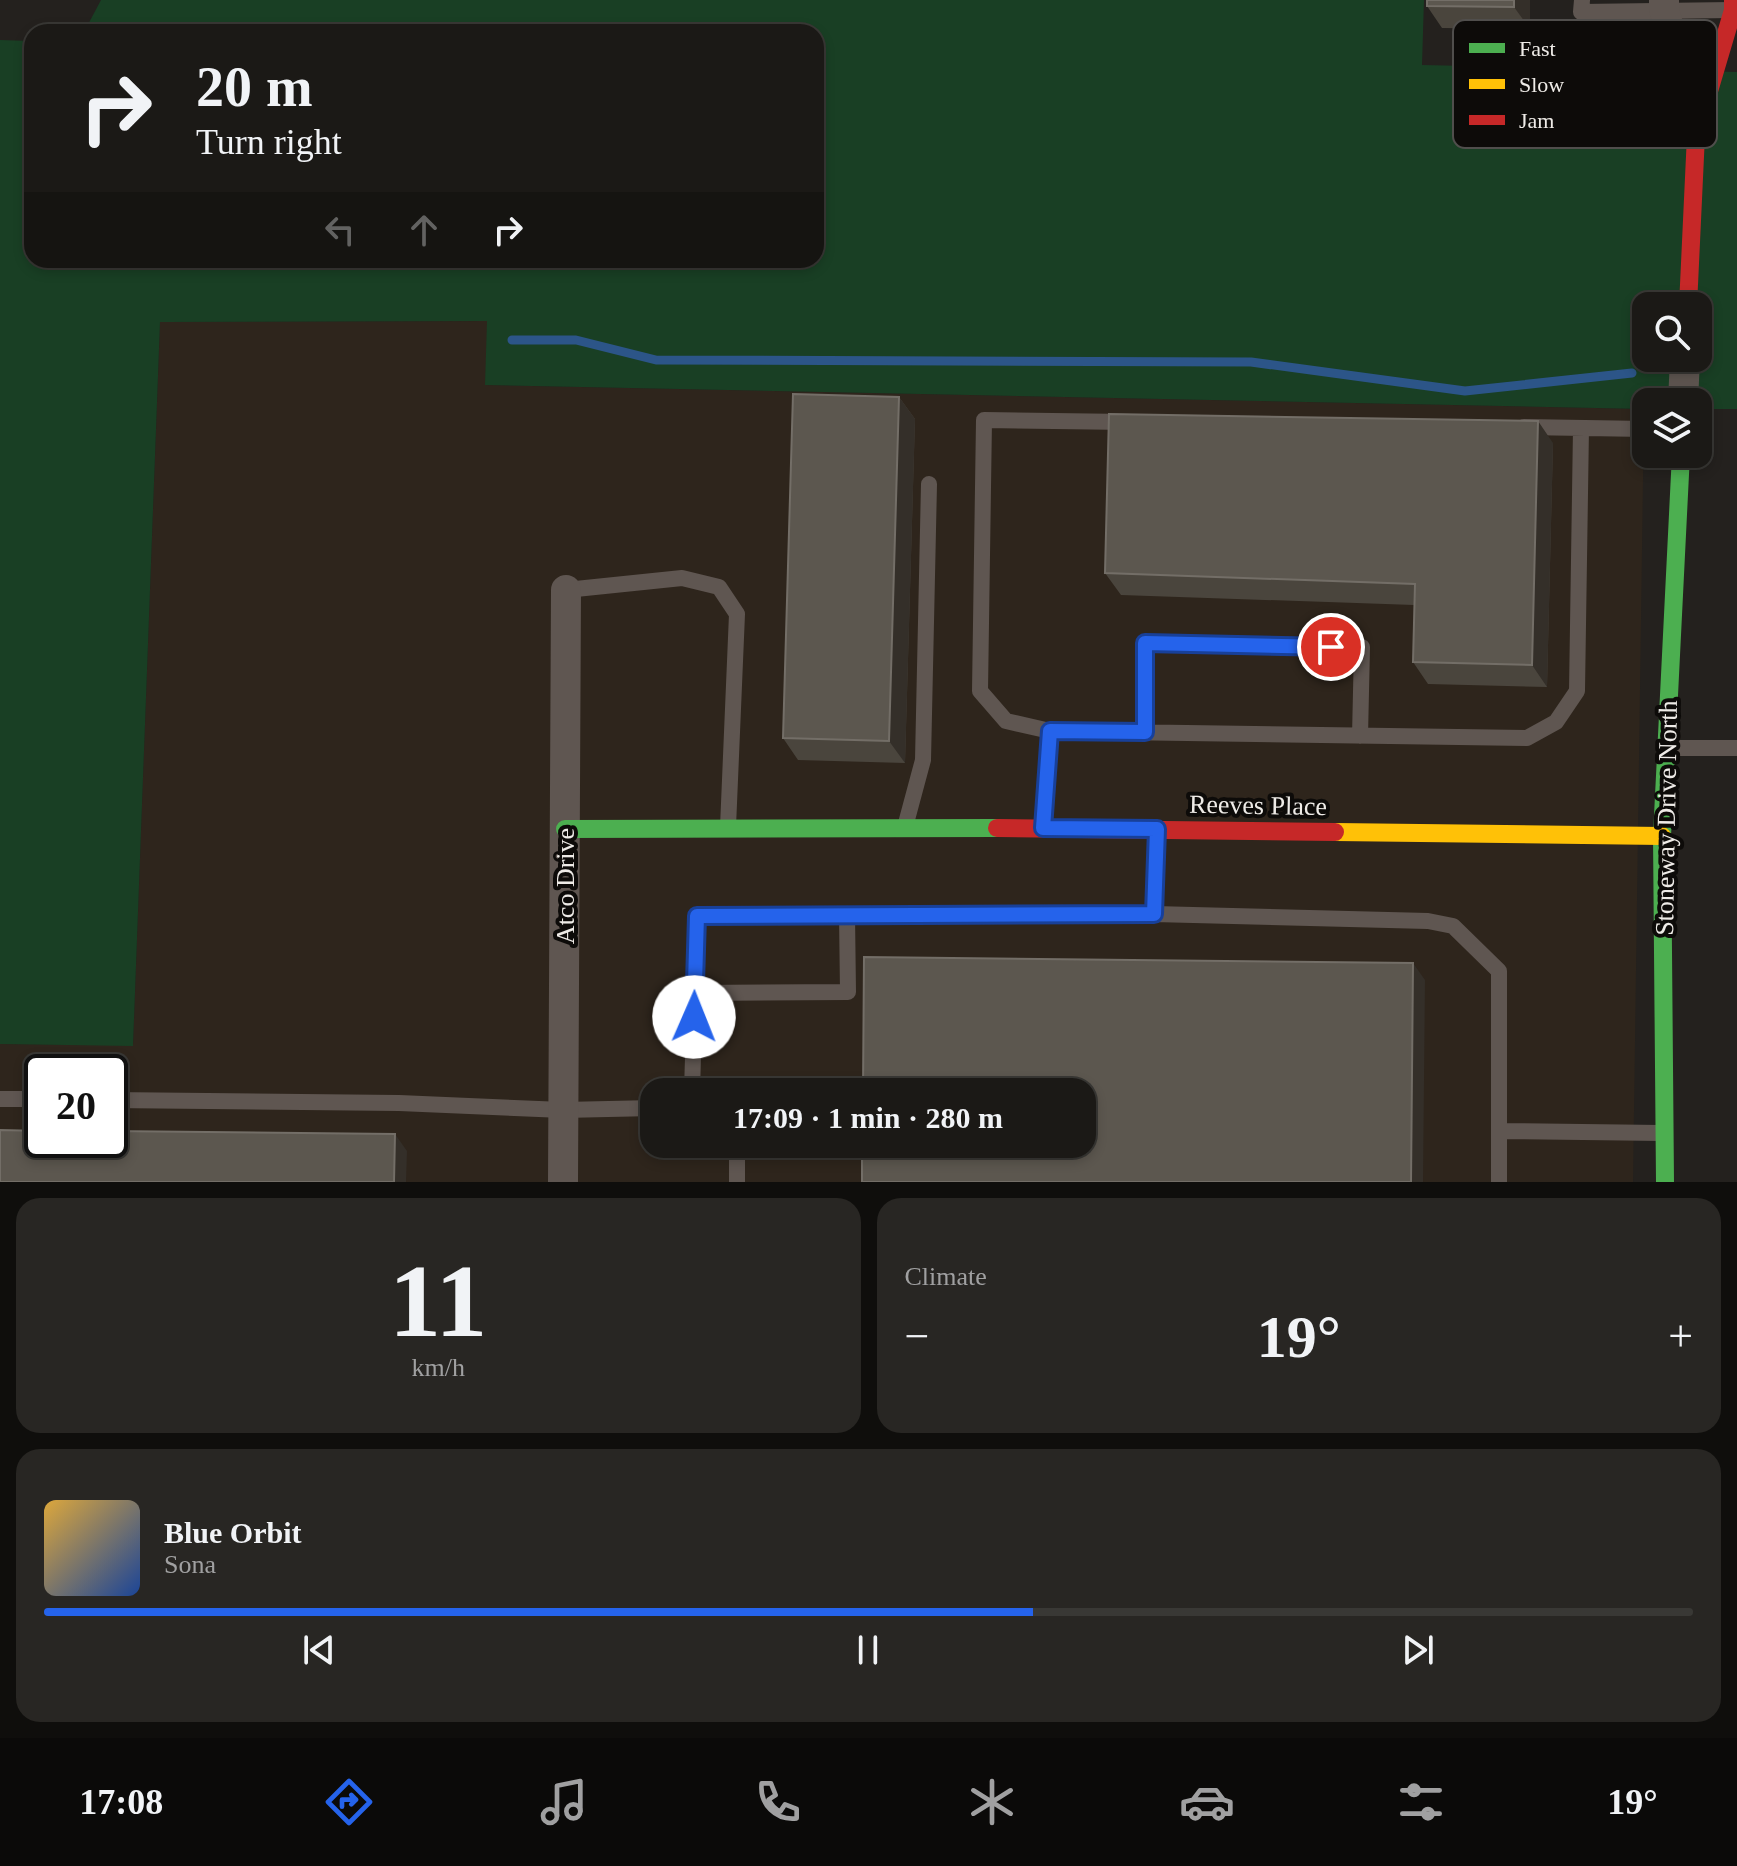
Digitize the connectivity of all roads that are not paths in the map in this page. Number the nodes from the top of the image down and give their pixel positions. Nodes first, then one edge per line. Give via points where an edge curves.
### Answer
1 (1582, 0) edge
2 (1664, 4) edge
3 (1735, 6) edge
4 (1717, 66) edge
5 (1695, 148) edge
6 (1689, 292) edge
7 (1141, 422) edge
8 (1503, 427) edge
9 (1581, 428) junction
10 (1632, 429) edge
11 (1680, 468) edge
12 (929, 484) dead end
13 (566, 590) joint
14 (1050, 731) junction
15 (1145, 732) junction
16 (1360, 736) junction
17 (1666, 748) junction
18 (1737, 748) edge
19 (905, 828) junction
20 (1043, 828) junction
21 (565, 829) junction
22 (728, 829) junction
23 (1157, 829) junction
24 (1662, 836) junction
25 (1154, 914) junction
26 (847, 915) junction
27 (695, 993) junction
28 (692, 1078) edge
29 (0, 1099) edge
30 (24, 1099) edge
31 (128, 1100) edge
32 (640, 1108) edge
33 (563, 1110) junction
34 (1499, 1131) junction
35 (1664, 1133) junction
36 (737, 1158) edge
37 (563, 1182) edge
38 (737, 1182) edge
39 (1499, 1182) edge
40 (1665, 1182) edge

1 - 2 lane via 1581,12
2 - 3 lane
3 - 4 street
5 - 6 street
7 - 14 lane via 984,420 980,691 1006,721
8 - 9 lane
9 - 10 lane
9 - 16 lane via 1577,691 1556,722 1527,738
11 - 17 street, Stoneway Drive North
12 - 19 lane via 923,760
13 - 21 street, Atco Drive
13 - 22 lane via 682,578 719,587 737,614
14 - 15 lane
14 - 20 lane
15 - 16 lane
15 - 16 lane via 1145,643 1362,647
17 - 18 lane
17 - 24 street, Stoneway Drive North
19 - 20 street, Reeves Place
19 - 22 street, Reeves Place
20 - 23 street, Reeves Place
21 - 22 street, Reeves Place
21 - 33 street, Atco Drive
23 - 24 street, Reeves Place
23 - 25 lane
24 - 35 street, Stoneway Drive North
25 - 26 lane
25 - 34 lane via 1453,926 1499,971
26 - 27 lane via 697,916
26 - 27 lane via 848,992
27 - 28 lane
29 - 30 lane
31 - 33 lane
32 - 33 lane
33 - 37 street, Atco Drive
34 - 35 lane
34 - 39 lane
35 - 40 street, Stoneway Drive North
36 - 38 lane

